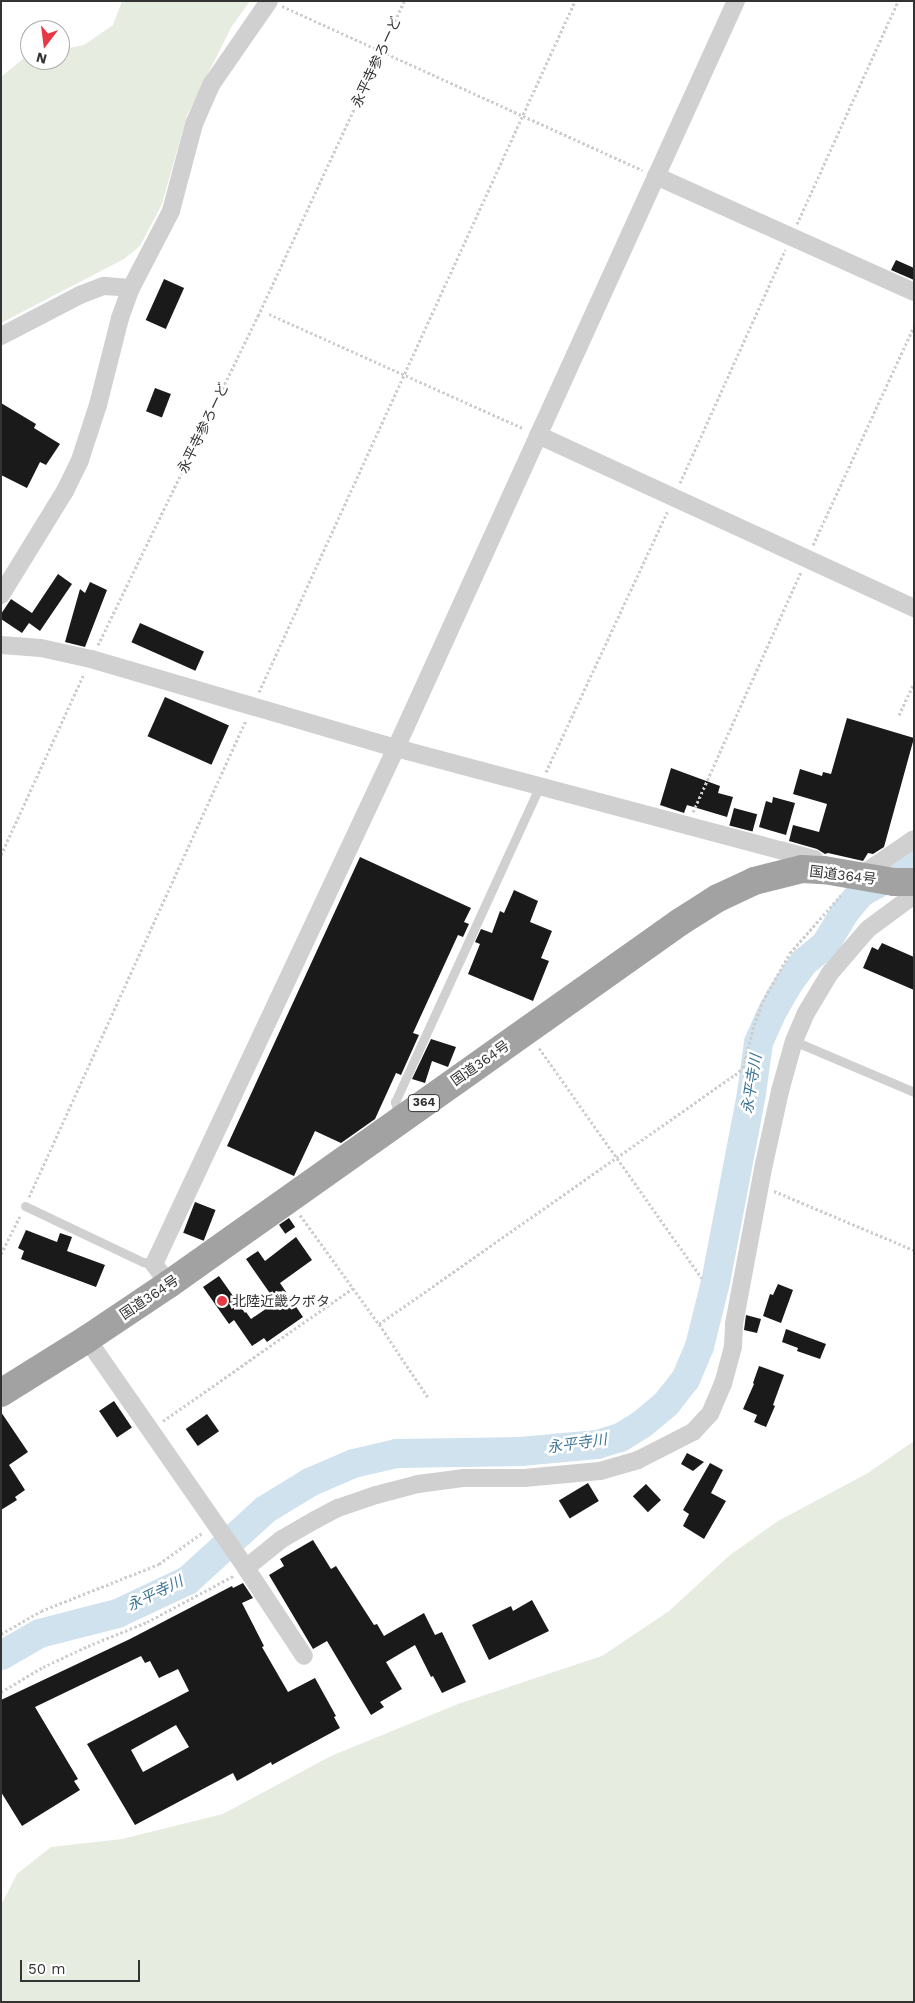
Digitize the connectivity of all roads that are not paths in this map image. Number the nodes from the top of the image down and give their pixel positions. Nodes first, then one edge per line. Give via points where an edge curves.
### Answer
1 (736, 1) edge
2 (275, 3) edge
3 (656, 176) junction
4 (131, 288) junction
5 (914, 292) edge
6 (1, 336) edge
7 (538, 435) junction
8 (1, 595) edge
9 (914, 608) edge
10 (1, 645) edge
11 (396, 748) junction
12 (540, 786) junction
13 (914, 839) edge
14 (850, 874) junction
15 (914, 882) edge
16 (914, 894) edge
17 (794, 1041) junction
18 (914, 1092) edge
19 (399, 1120) junction
20 (25, 1206) road end
21 (161, 1274) junction
22 (87, 1339) junction
23 (1, 1393) edge
24 (243, 1564) junction
25 (304, 1656) dead end

1 - 3 street
2 - 4 street via 211,85 194,124 171,211
3 - 5 street
3 - 7 street
4 - 6 street via 104,286
4 - 8 street via 80,460 65,491
7 - 9 street
7 - 11 street
10 - 11 street via 42,648 91,659
11 - 12 street
11 - 21 street
12 - 14 street via 814,859
12 - 19 lane via 395,1102
13 - 14 street
14 - 15 highway, 国道364号 / 364
14 - 19 highway, 国道364号 / 364 via 802,869 754,881 718,898
16 - 17 street via 868,929 830,973
17 - 18 lane
17 - 24 street via 760,1188 734,1324 733,1346 723,1384 710,1414 693,1432 638,1460 600,1471 524,1478 463,1478 418,1484 376,1495 338,1508
19 - 21 highway, 国道364号 / 364 via 287,1199
20 - 21 lane via 143,1262
21 - 22 highway, 国道364号 / 364
22 - 23 highway, 国道364号 / 364
22 - 24 street
24 - 25 street

